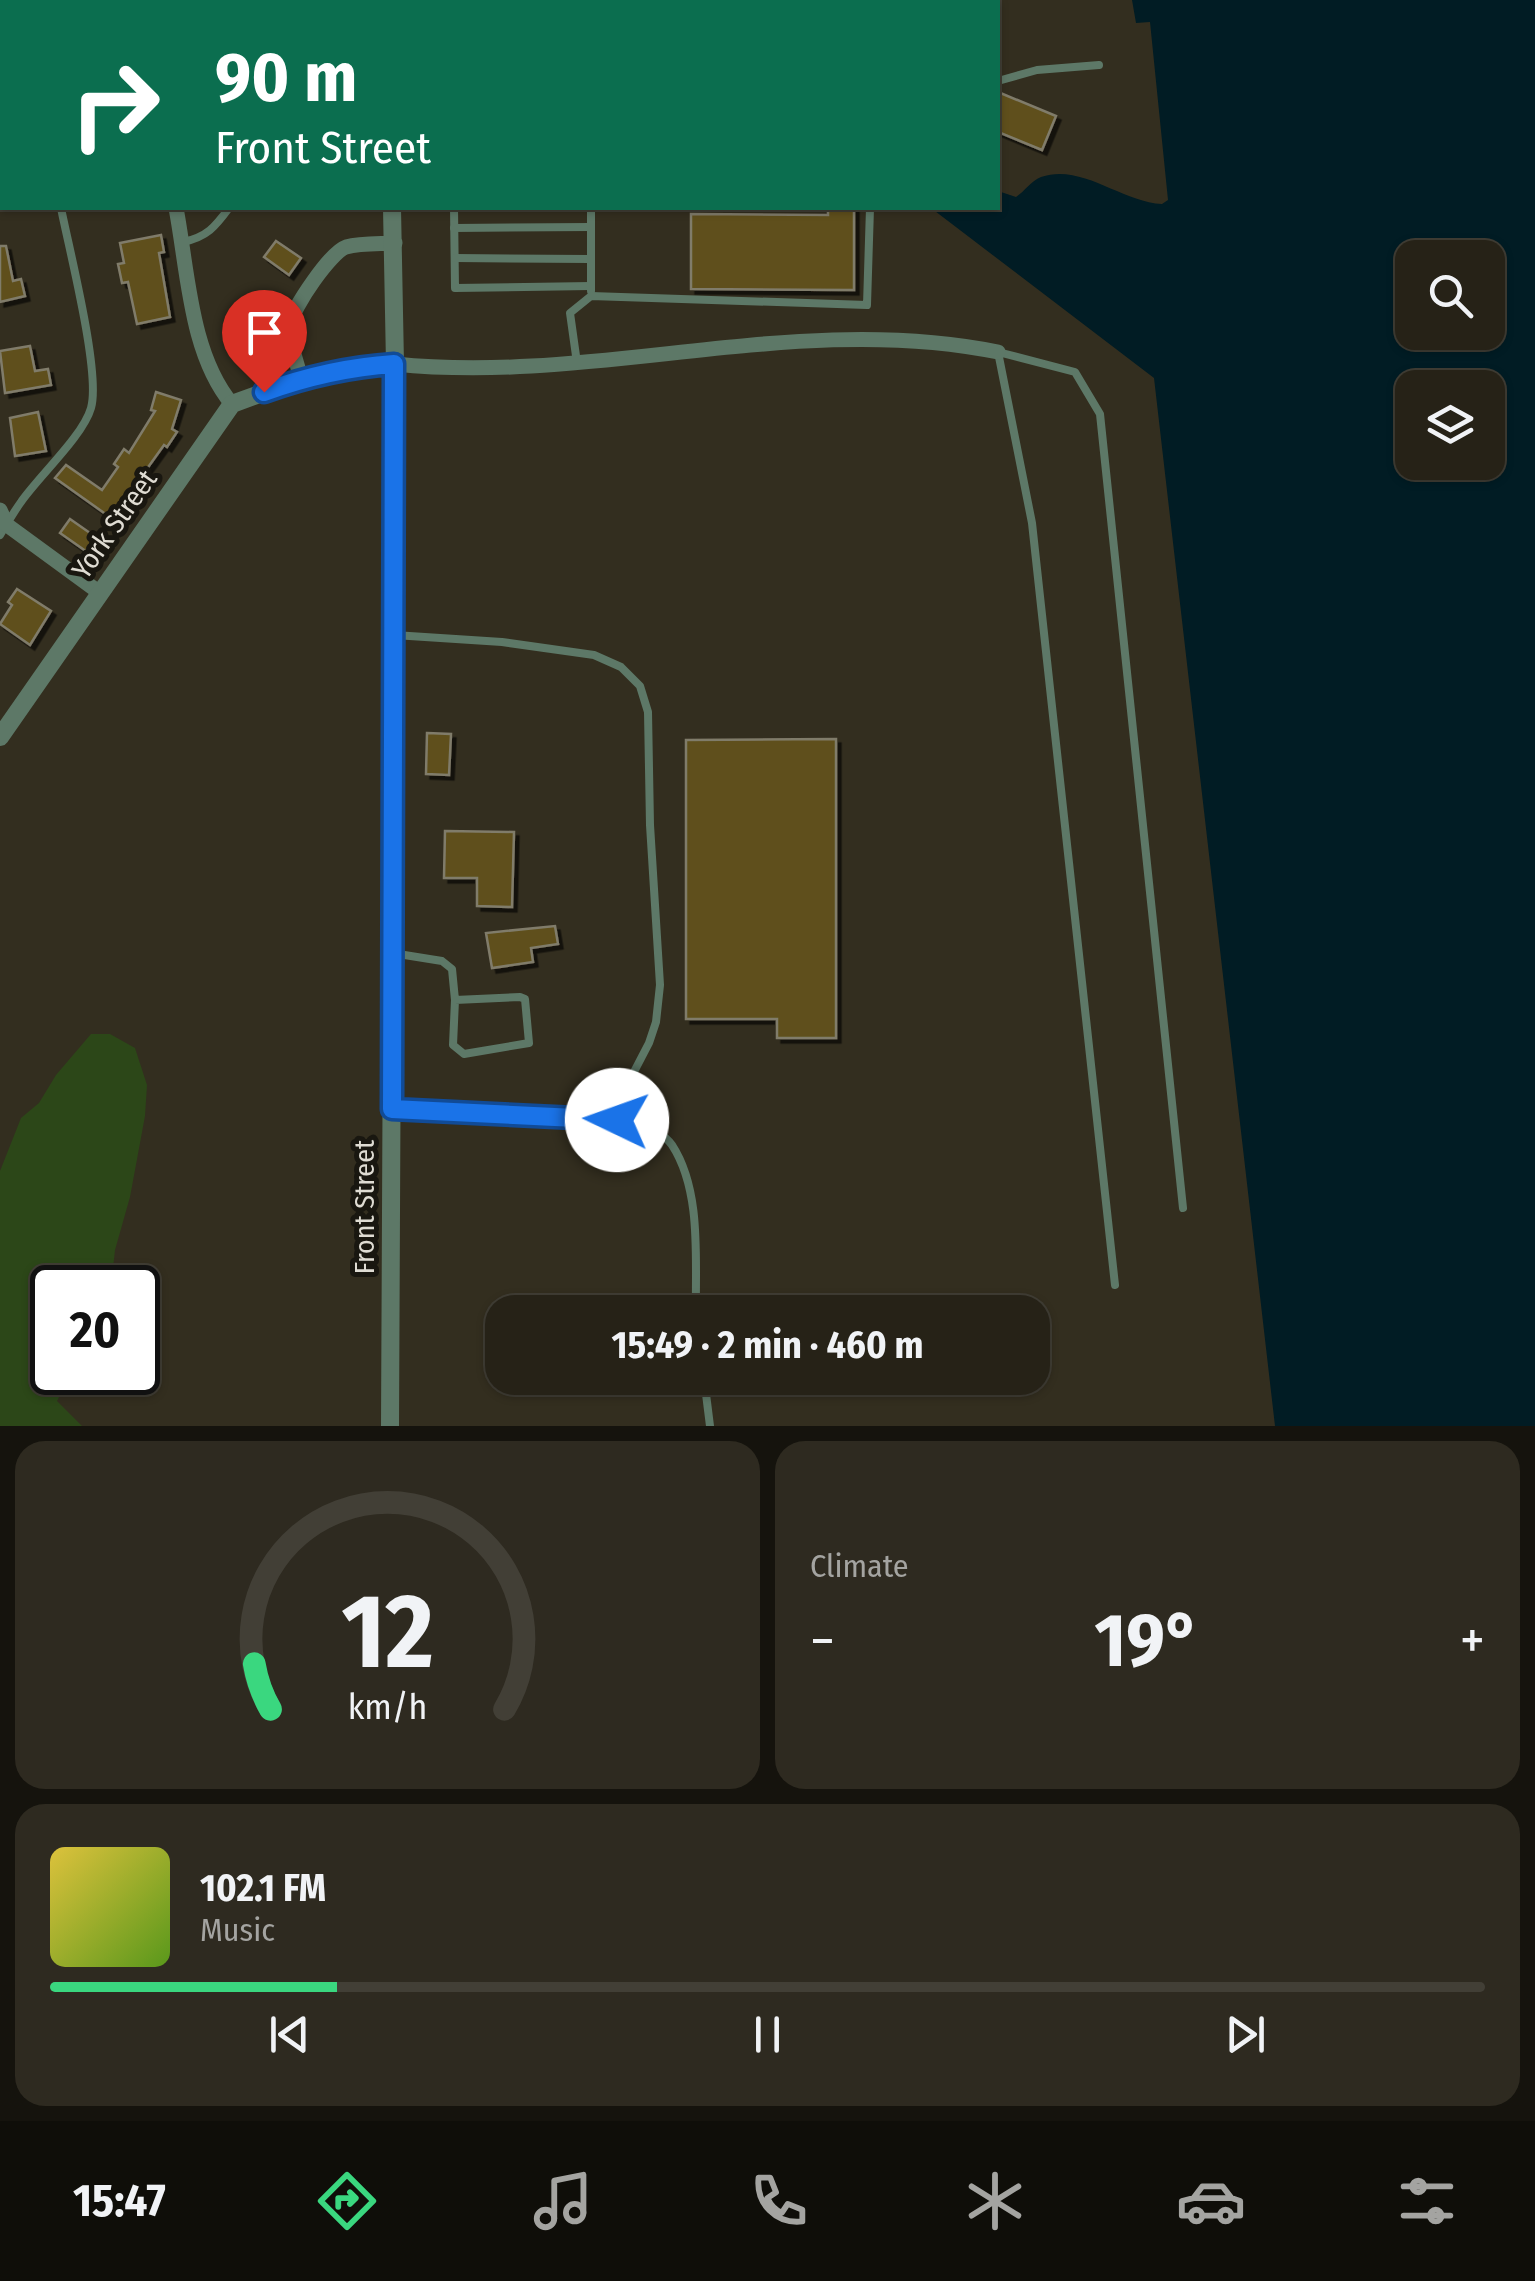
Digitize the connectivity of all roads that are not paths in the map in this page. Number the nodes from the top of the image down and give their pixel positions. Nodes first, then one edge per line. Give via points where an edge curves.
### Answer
1 (1099, 65) dead end
2 (1000, 79) edge
3 (61, 210) edge
4 (176, 210) edge
5 (228, 210) edge
6 (392, 210) edge
7 (454, 210) edge
8 (591, 210) edge
9 (870, 210) edge
10 (591, 226) junction
11 (454, 228) junction
12 (182, 242) junction
13 (395, 243) junction
14 (455, 258) junction
15 (590, 259) junction
16 (590, 291) junction
17 (998, 352) junction
18 (578, 363) junction
19 (394, 364) junction
20 (301, 378) junction
21 (232, 404) junction
22 (2, 523) edge
23 (100, 593) junction
24 (394, 635) junction
25 (0, 738) edge
26 (392, 953) junction
27 (455, 1000) junction
28 (392, 1109) junction
29 (617, 1120) junction
30 (1183, 1208) dead end
31 (1115, 1285) dead end
32 (696, 1295) edge
33 (706, 1395) edge
34 (390, 1426) edge
35 (710, 1426) edge

1 - 2 lane
3 - 22 lane via 86,335 91,408
4 - 12 street
5 - 12 lane via 212,231
6 - 13 street, Front Street
7 - 11 lane
8 - 10 lane
9 - 16 lane via 867,305
10 - 11 lane
10 - 15 lane
11 - 14 lane
12 - 21 street via 202,349 214,383
13 - 19 street, Front Street
13 - 20 street via 344,248 297,307 290,339
14 - 15 lane
14 - 16 lane via 455,288
15 - 16 lane
16 - 18 lane via 570,313
17 - 18 street via 876,339 700,348
17 - 30 lane via 1074,372 1100,414
17 - 31 lane via 1032,523
18 - 19 street via 452,370
19 - 20 street
19 - 24 street, Front Street
20 - 21 street
21 - 23 street, York Street
22 - 23 street
23 - 25 street, York Street
24 - 26 street, Front Street
24 - 29 lane via 594,655 621,667 640,686 648,712 660,985 652,1033
26 - 27 lane via 448,964
26 - 28 street, Front Street
27 - 27 lane via 457,1051 529,1043 524,999
28 - 29 lane
28 - 34 street, Front Street
29 - 32 lane via 648,1124 669,1140 683,1166 694,1226
33 - 35 lane

